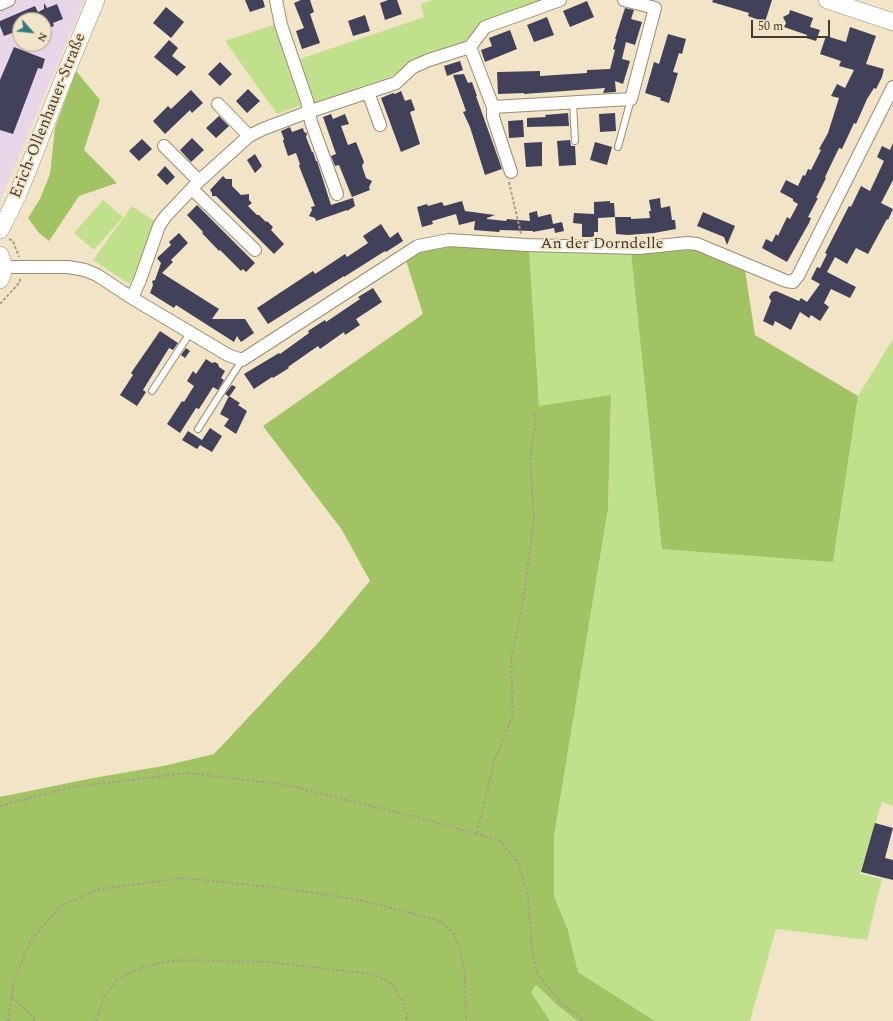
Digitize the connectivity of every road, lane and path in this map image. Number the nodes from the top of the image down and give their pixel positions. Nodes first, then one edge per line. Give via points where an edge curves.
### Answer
1 (10, 0) edge
2 (96, 0) edge
3 (276, 0) edge
4 (560, 0) edge
5 (624, 0) edge
6 (826, 0) edge
7 (0, 4) edge
8 (656, 4) edge
9 (893, 22) edge
10 (470, 47) junction
11 (893, 87) edge
12 (368, 92) junction
13 (630, 99) junction
14 (573, 103) junction
15 (218, 104) dead end
16 (493, 107) junction
17 (308, 112) junction
18 (380, 125) dead end
19 (248, 136) junction
20 (576, 141) dead end
21 (164, 146) dead end
22 (618, 147) dead end
23 (511, 172) joint
24 (195, 185) junction
25 (337, 194) dead end
26 (0, 230) edge
27 (524, 245) junction
28 (255, 250) dead end
29 (1, 268) edge
30 (132, 298) junction
31 (190, 333) junction
32 (242, 360) junction
33 (152, 391) dead end
34 (534, 413) dead end
35 (198, 429) dead end
36 (0, 806) edge
37 (477, 834) junction
38 (12, 996) junction
39 (8, 1021) edge
40 (34, 1021) edge
41 (96, 1021) edge
42 (406, 1021) edge
43 (466, 1021) edge
44 (584, 1021) edge

1 - 7 street
2 - 26 street, Erich-Ollenhauer-Straße via 25,180
3 - 17 street via 281,25 307,101
4 - 10 street via 485,27
5 - 8 street
6 - 9 street
8 - 13 street
10 - 12 street via 413,67 396,83
10 - 16 street
11 - 27 street, An der Dorndelle via 793,282 786,282 697,244 639,248
12 - 17 street
12 - 18 street
13 - 14 street
13 - 22 lane
14 - 16 street
14 - 20 lane
15 - 19 street
16 - 23 street
17 - 19 street
17 - 25 street
19 - 24 street
21 - 24 street
23 - 27 path via 508,179
24 - 28 street
24 - 30 street via 171,209 159,226
27 - 32 street, An der Dorndelle via 449,240 418,246
29 - 30 street via 68,267 85,270
30 - 31 street
31 - 32 street via 228,356
31 - 33 lane
32 - 35 lane, An der Dorndelle
34 - 37 path via 530,460 534,520 524,602 511,661 513,714 494,762
36 - 37 path via 74,788 188,773 281,784
37 - 44 path via 500,842 518,862 528,896 532,950 538,975 562,1004
38 - 39 path
38 - 40 path
38 - 43 path via 14,980 30,940 61,906 100,889 182,878 281,888 360,900 440,921 454,934 461,954 465,975
41 - 42 path via 104,997 117,980 143,967 179,960 267,962 373,974 392,984 407,1014

